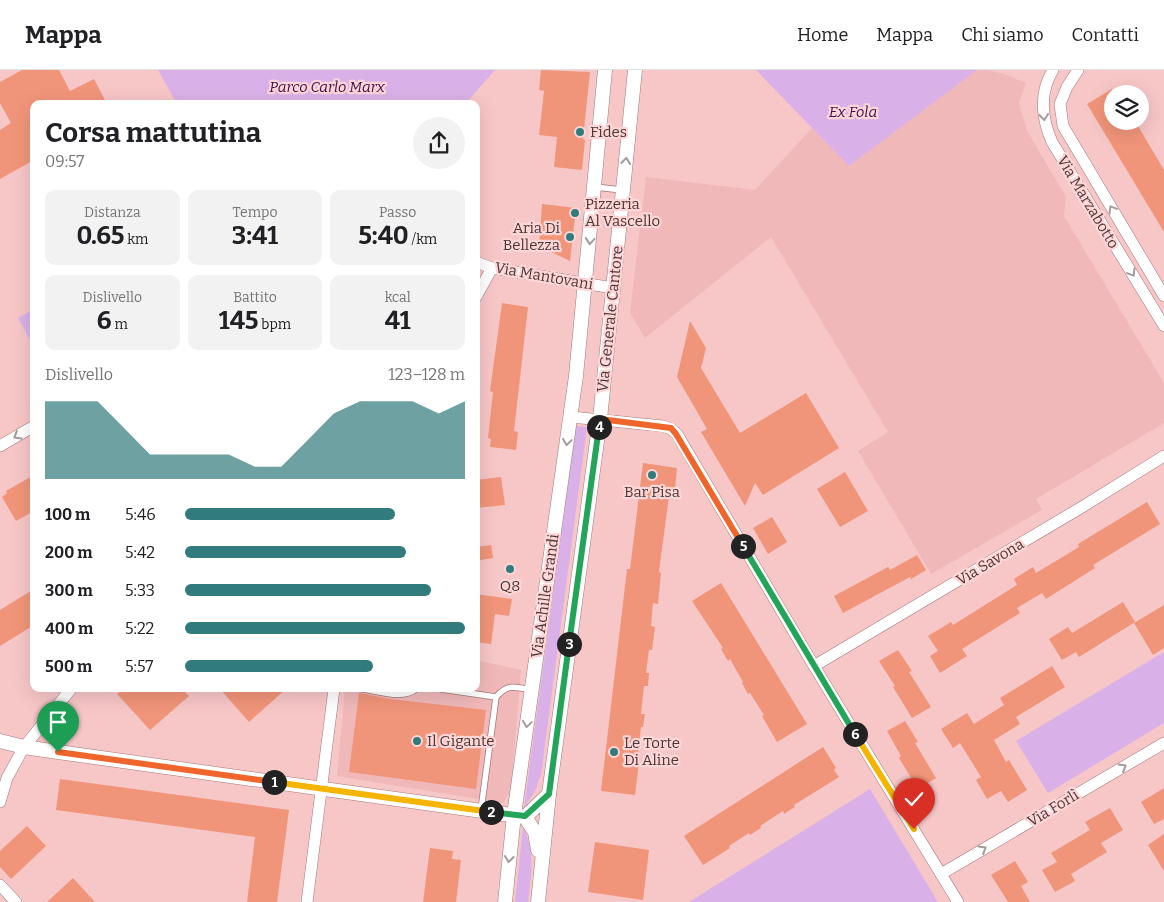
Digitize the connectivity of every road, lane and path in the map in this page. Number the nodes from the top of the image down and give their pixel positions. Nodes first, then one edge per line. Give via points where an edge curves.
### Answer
1 (605, 70) edge
2 (635, 70) edge
3 (1053, 70) edge
4 (1078, 70) edge
5 (594, 187) junction
6 (623, 190) junction
7 (480, 264) edge
8 (492, 268) junction
9 (586, 284) junction
10 (613, 288) junction
11 (480, 290) edge
12 (1164, 296) edge
13 (1164, 326) edge
14 (576, 376) joint
15 (571, 417) junction
16 (600, 419) junction
17 (30, 428) edge
18 (0, 446) edge
19 (1164, 456) edge
20 (814, 666) junction
21 (532, 690) junction
22 (69, 692) edge
23 (334, 692) edge
24 (383, 692) edge
25 (412, 692) edge
26 (462, 692) edge
27 (496, 697) junction
28 (0, 741) edge
29 (1164, 742) edge
30 (24, 747) junction
31 (321, 789) junction
32 (549, 794) junction
33 (0, 802) edge
34 (480, 810) junction
35 (519, 816) junction
36 (542, 866) junction
37 (941, 874) junction
38 (0, 885) edge
39 (16, 902) edge
40 (307, 902) edge
41 (505, 902) edge
42 (538, 902) edge
43 (958, 902) edge

1 - 5 street, Via Generale Cantore
6 -> 2 street, Via Generale Cantore
3 -> 13 street, Via Marzabotto via 1043,98 1046,129
12 -> 4 street, Via Marzabotto via 1063,126 1060,104
5 - 6 lane
5 -> 9 street, Via Generale Cantore
6 - 10 street, Via Generale Cantore
7 - 8 street, Via Mantovani
8 - 9 street, Via Mantovani
8 - 11 street
9 - 10 street, Via Mantovani
9 - 14 street, Via Generale Cantore
10 - 16 street, Via Generale Cantore
14 - 15 street, Via Achille Grandi
15 - 16 street
15 -> 21 street, Via Achille Grandi
16 - 20 street via 671,428
16 - 32 street, Via Achille Grandi
17 -> 18 street
19 - 20 street, Via Savona
20 - 37 street
21 - 27 lane via 512,686 503,688
21 -> 35 street, Via Achille Grandi
22 - 30 street
23 - 31 street
24 - 25 lane via 404,695
26 - 27 lane
27 - 34 lane
28 - 30 street
37 -> 29 street, Via Forlì
30 - 31 street
30 - 33 street via 7,778
31 - 34 street
31 - 40 street
32 - 35 street
32 - 36 street, Via Achille Grandi
34 - 35 street
35 - 36 street via 535,832
35 -> 41 street, Via Achille Grandi
36 - 42 street, Via Achille Grandi
37 - 43 street
38 - 39 street

